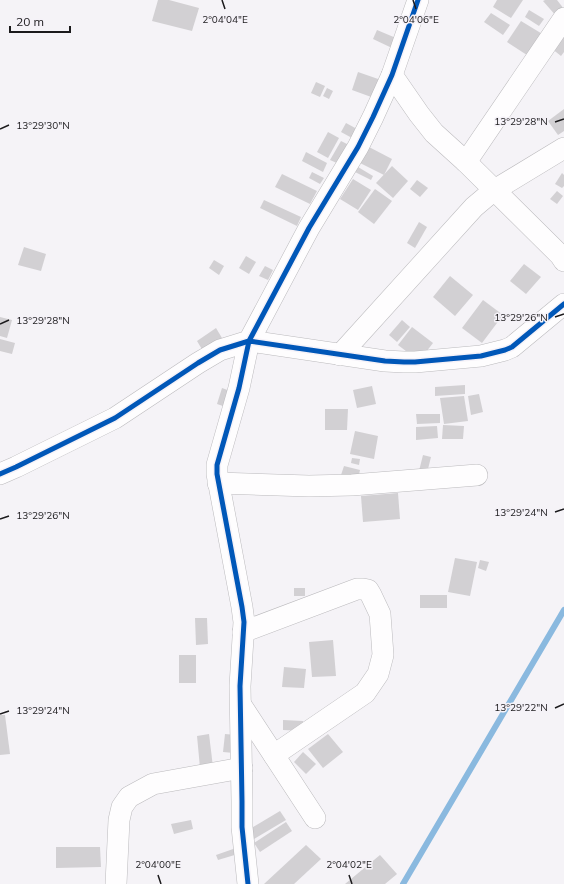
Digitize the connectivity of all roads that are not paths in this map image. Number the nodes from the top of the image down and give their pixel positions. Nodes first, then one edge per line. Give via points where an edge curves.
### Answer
1 (418, 0) edge
2 (564, 18) edge
3 (392, 75) junction
4 (564, 148) edge
5 (466, 162) junction
6 (493, 191) junction
7 (564, 262) edge
8 (564, 304) edge
9 (249, 342) junction
10 (340, 355) junction
11 (0, 474) edge
12 (477, 475) dead end
13 (218, 482) junction
14 (243, 632) junction
15 (241, 705) junction
16 (274, 755) junction
17 (242, 768) junction
18 (315, 818) dead end
19 (116, 884) edge
20 (248, 884) edge

1 - 3 street
2 - 5 street
3 - 5 street via 434,133
3 - 9 street via 358,147 309,228
4 - 6 street
5 - 6 street
6 - 7 street via 560,255
6 - 10 street via 474,207
8 - 10 street via 506,350 476,356 415,362
9 - 10 street
9 - 11 street via 220,350 110,421
9 - 13 street via 217,465
12 - 13 street via 308,486
13 - 14 street via 242,607
14 - 15 street
14 - 16 street via 357,589 368,590 380,614 382,660 378,674 369,688
15 - 16 street
15 - 17 street
16 - 18 street
17 - 19 street via 153,784 129,797 122,807 119,820
17 - 20 street via 242,827

